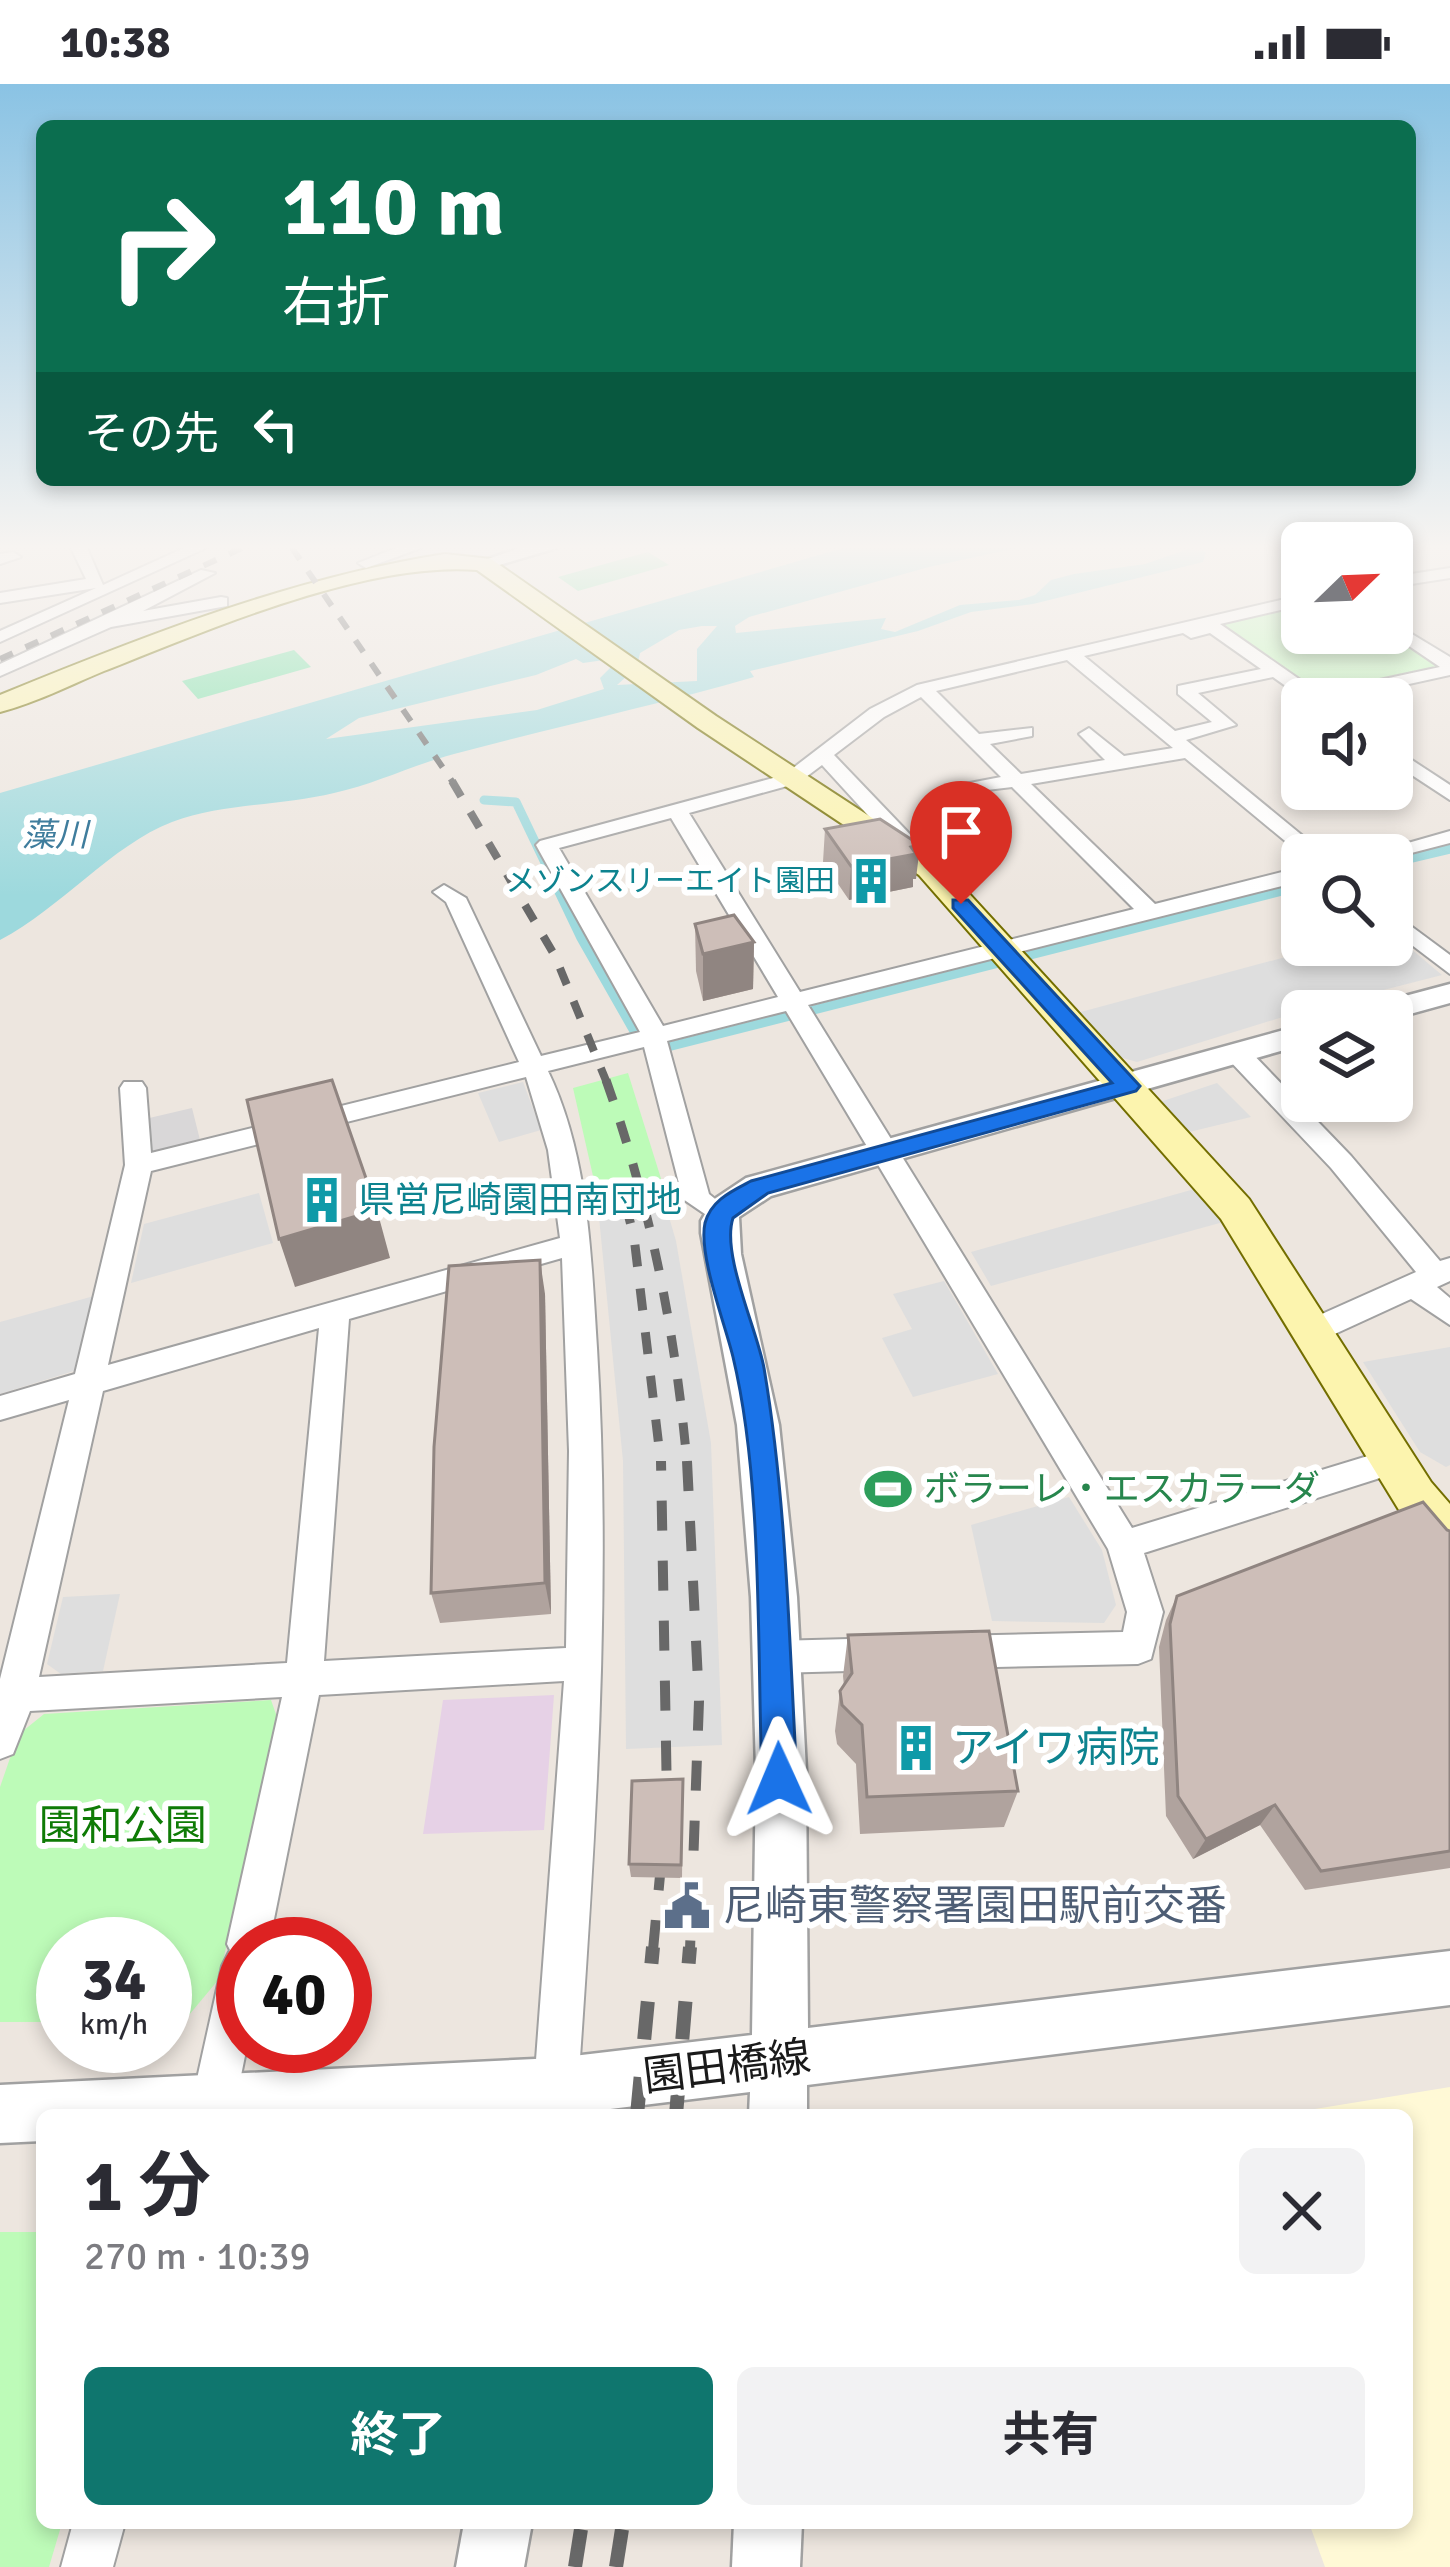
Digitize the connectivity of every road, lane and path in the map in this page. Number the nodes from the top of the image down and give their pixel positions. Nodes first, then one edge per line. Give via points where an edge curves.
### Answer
1 (97, 664) edge
2 (624, 664) edge
3 (1042, 664) edge
4 (1082, 664) edge
5 (1267, 664) edge
6 (1450, 668) edge
7 (1276, 670) junction
8 (1287, 678) edge
9 (1407, 678) edge
10 (923, 689) junction
11 (0, 704) edge
12 (1025, 732) dead end
13 (1089, 734) dead end
14 (1172, 737) junction
15 (976, 740) junction
16 (1190, 752) junction
17 (825, 757) junction
18 (1123, 766) junction
19 (1413, 768) edge
20 (791, 779) junction
21 (1019, 783) junction
22 (961, 790) dead end
23 (1450, 794) edge
24 (677, 811) junction
25 (1290, 834) edge
26 (1450, 837) edge
27 (1413, 846) edge
28 (930, 869) junction
29 (1281, 879) edge
30 (444, 892) dead end
31 (1151, 913) junction
32 (1413, 936) edge
33 (1007, 956) junction
34 (1450, 967) edge
35 (1450, 993) edge
36 (1413, 1003) edge
37 (796, 1010) junction
38 (1281, 1041) edge
39 (653, 1046) junction
40 (1238, 1053) junction
41 (534, 1066) junction
42 (1128, 1086) junction
43 (133, 1088) dead end
44 (886, 1154) junction
45 (139, 1165) junction
46 (721, 1215) junction
47 (574, 1244) junction
48 (1432, 1276) edge
49 (335, 1312) junction
50 (1450, 1314) edge
51 (1316, 1330) junction
52 (86, 1383) junction
53 (0, 1408) edge
54 (1394, 1461) junction
55 (1450, 1537) edge
56 (1124, 1545) junction
57 (775, 1657) junction
58 (586, 1663) junction
59 (304, 1679) junction
60 (8, 1695) edge
61 (0, 1742) edge
62 (254, 1917) edge
63 (1450, 1978) edge
64 (220, 2073) edge
65 (778, 2089) edge
66 (554, 2101) edge
67 (212, 2109) edge
68 (250, 2109) edge
69 (36, 2113) edge
70 (0, 2114) edge
71 (97, 2529) edge
72 (497, 2529) edge
73 (768, 2529) edge
74 (87, 2567) edge
75 (490, 2567) edge
76 (766, 2567) edge

1 - 11 main road
2 - 20 main road
3 - 10 street
4 - 14 street
5 - 7 street
6 - 9 street
7 - 8 street
7 - 14 street via 1184,690 1227,725
10 - 15 street
10 - 17 street via 877,713
12 - 15 street
13 - 18 street
14 - 16 street
15 - 21 street
16 - 18 street
16 - 25 street
17 - 20 street
17 - 28 street
18 - 21 street
19 - 23 street
20 - 24 street
20 - 28 main road
21 - 22 street
21 - 31 street
24 - 37 street
24 - 39 street via 547,845 641,1005
26 - 27 street
28 - 33 main road
29 - 31 street
30 - 41 street via 455,898
31 - 33 street
32 - 34 street
33 - 37 street
33 - 42 main road
35 - 36 street
37 - 39 street
37 - 44 street
38 - 40 street
39 - 41 street
39 - 46 street via 697,1199
40 - 42 street
40 - 48 street via 1341,1162
41 - 45 street
41 - 47 street via 558,1135
42 - 44 street
42 - 51 main road via 1235,1209
43 - 45 street
44 - 46 street via 760,1187
44 - 56 street
45 - 52 street
46 - 57 street via 719,1249 758,1423
47 - 49 street
47 - 58 street via 589,1525
48 - 50 street
48 - 51 street
49 - 52 street
49 - 59 street
51 - 54 main road
52 - 53 street
52 - 60 street
54 - 55 main road
54 - 56 street
56 - 57 street via 1144,1612 1138,1648
57 - 65 street
58 - 59 street
58 - 66 street
59 - 60 street
59 - 62 street
60 - 61 street
63 - 65 street, 園田橋線
64 - 67 street
65 - 66 street, 園田橋線
66 - 68 street, 園田橋線
69 - 70 street, 園田橋線
71 - 74 street
72 - 75 street
73 - 76 street

